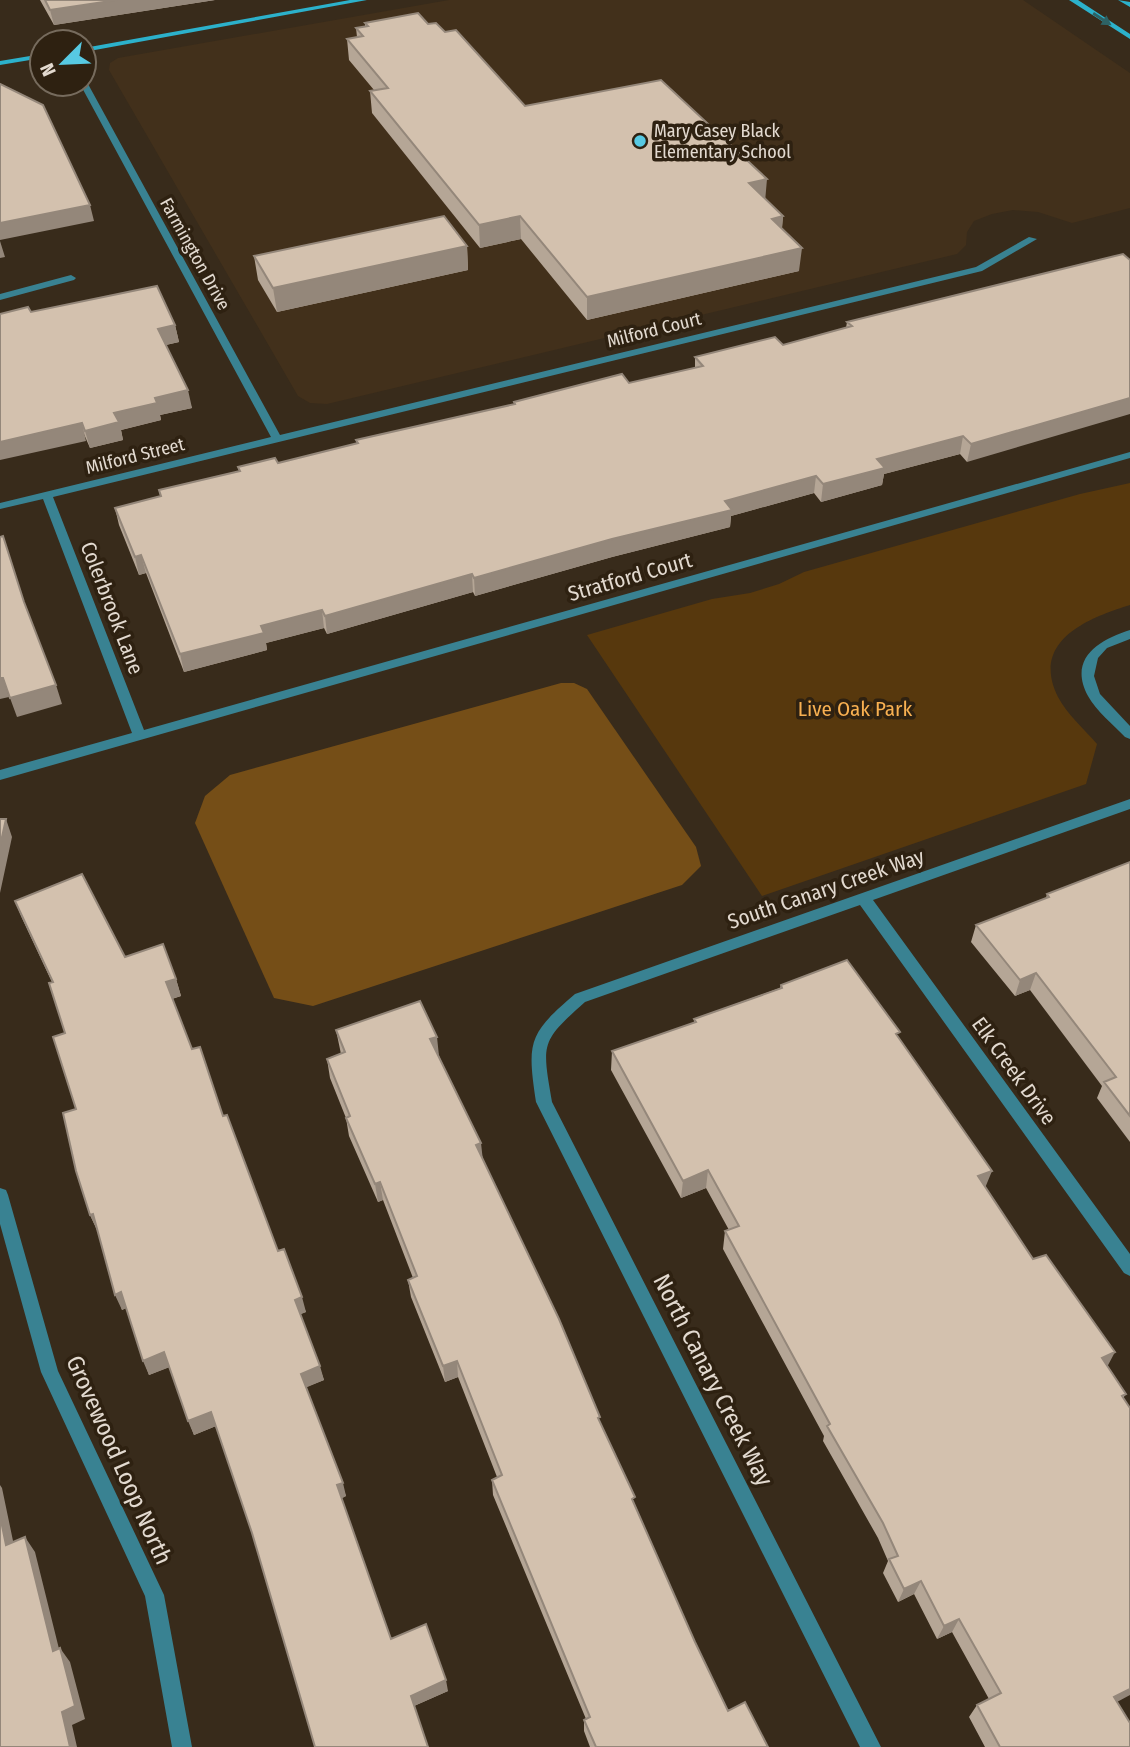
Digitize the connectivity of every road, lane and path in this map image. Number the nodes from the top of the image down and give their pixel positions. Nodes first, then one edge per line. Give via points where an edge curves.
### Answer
1 (363, 0) edge
2 (1073, 0) edge
3 (1122, 0) edge
4 (1130, 5) edge
5 (1130, 37) edge
6 (98, 47) edge
7 (28, 58) edge
8 (0, 63) edge
9 (92, 98) edge
10 (1032, 239) dead end
11 (71, 278) dead end
12 (0, 297) edge
13 (277, 439) junction
14 (1130, 455) edge
15 (47, 495) junction
16 (0, 506) edge
17 (1130, 634) edge
18 (1130, 734) edge
19 (140, 736) junction
20 (0, 775) edge
21 (1130, 804) edge
22 (863, 898) junction
23 (544, 1029) joint
24 (0, 1195) edge
25 (1130, 1268) edge
26 (182, 1747) edge
27 (872, 1747) edge

1 - 6 street
2 -> 5 street
3 - 4 street
7 - 8 street
9 - 13 street, Farmington Drive
10 - 13 street, Milford Court via 979,269
11 - 12 street
13 - 15 street, Milford Street
14 - 19 street, Stratford Court
15 - 16 street, Milford Street
15 - 19 street, Colerbrook Lane
17 - 18 street via 1104,645 1092,657 1088,676 1094,696
19 - 20 street, Stratford Court
21 - 22 street, South Canary Creek Way
22 - 23 street, South Canary Creek Way via 580,998
22 - 25 street, Elk Creek Drive
23 - 27 street, North Canary Creek Way via 537,1054 544,1102
24 - 26 street, Grovewood Loop North via 50,1372 154,1595

